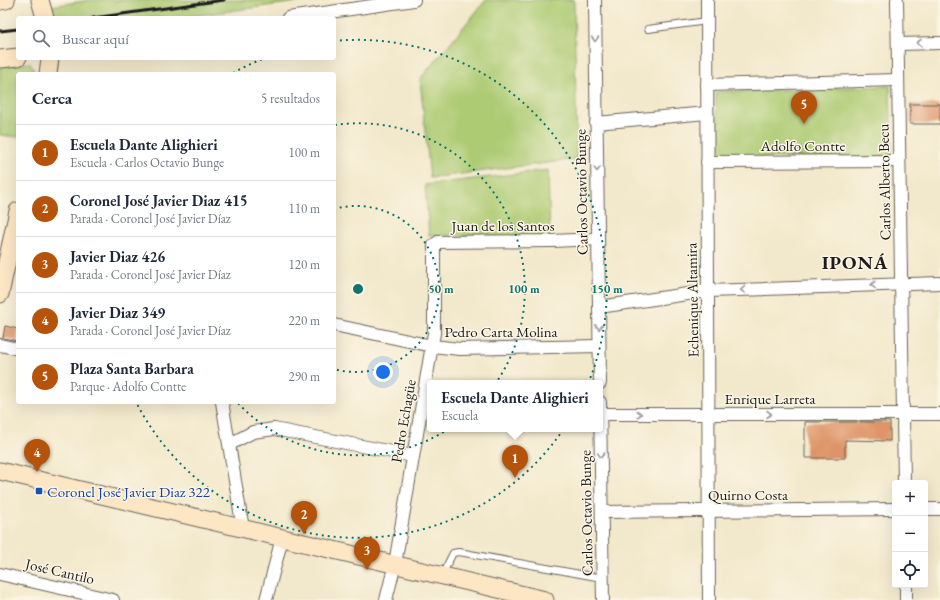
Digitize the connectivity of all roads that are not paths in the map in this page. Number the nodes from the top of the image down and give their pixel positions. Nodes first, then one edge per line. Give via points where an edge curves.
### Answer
1 (6, 0) edge
2 (40, 0) edge
3 (414, 0) edge
4 (595, 0) edge
5 (706, 0) edge
6 (897, 0) edge
7 (0, 1) edge
8 (44, 16) edge
9 (302, 16) edge
10 (707, 21) junction
11 (648, 29) dead end
12 (940, 43) edge
13 (898, 44) junction
14 (16, 56) edge
15 (0, 59) edge
16 (50, 60) edge
17 (48, 72) edge
18 (898, 80) junction
19 (707, 85) junction
20 (707, 113) junction
21 (596, 123) junction
22 (899, 161) junction
23 (707, 162) junction
24 (16, 220) edge
25 (598, 239) junction
26 (434, 245) joint
27 (940, 283) edge
28 (901, 284) junction
29 (708, 291) junction
30 (0, 294) edge
31 (599, 307) junction
32 (336, 325) edge
33 (0, 345) edge
34 (432, 346) junction
35 (599, 346) junction
36 (16, 348) edge
37 (600, 380) edge
38 (222, 404) edge
39 (603, 414) edge
40 (710, 414) junction
41 (903, 414) junction
42 (940, 414) edge
43 (600, 432) edge
44 (230, 444) junction
45 (413, 456) junction
46 (0, 471) edge
47 (904, 480) edge
48 (892, 509) edge
49 (928, 509) edge
50 (940, 509) edge
51 (710, 510) junction
52 (602, 512) junction
53 (243, 529) junction
54 (282, 538) junction
55 (395, 564) junction
56 (0, 574) edge
57 (442, 575) junction
58 (602, 578) junction
59 (906, 588) edge
60 (506, 596) edge
61 (113, 600) edge
62 (266, 600) edge
63 (386, 600) edge
64 (545, 600) edge
65 (603, 600) edge
66 (710, 600) edge
67 (906, 600) edge

1 - 7 main road
2 - 8 main road
3 - 9 street
4 -> 21 street, Carlos Octavio Bunge
5 - 10 street, Echenique Altamira
6 - 13 street, Carlos Alberto Becu
10 - 11 lane
10 - 19 street, Echenique Altamira
12 -> 13 street
13 - 18 street, Carlos Alberto Becu
14 - 15 main road
16 - 17 main road
18 - 19 street
18 - 22 street, Carlos Alberto Becu
19 - 20 street, Echenique Altamira
20 - 21 street
20 - 23 street, Echenique Altamira
21 -> 25 street, Carlos Octavio Bunge
22 - 23 street, Adolfo Contte
22 - 28 street, Carlos Alberto Becu
23 - 29 street, Echenique Altamira
24 - 30 main road
25 - 26 street, Juan de los Santos via 438,242
25 - 31 street, Carlos Octavio Bunge
26 - 34 street, Pedro Echagüe
27 - 28 street
28 -> 29 street
28 - 41 street, Carlos Alberto Becu
29 - 31 street
29 - 40 street, Echenique Altamira
31 -> 35 street, Carlos Octavio Bunge
32 - 34 street, Pedro Carta Molina
33 - 36 street
34 - 35 street, Pedro Carta Molina via 475,350
34 - 45 street, Pedro Echagüe
35 - 37 street, Carlos Octavio Bunge
38 - 44 street
39 -> 40 street, Enrique Larreta
40 -> 41 street, Enrique Larreta
40 - 51 street, Echenique Altamira
41 - 42 street, Enrique Larreta
41 - 47 street, Carlos Alberto Becu
43 -> 52 street, Carlos Octavio Bunge
44 - 45 street via 254,432 274,429
44 - 53 street
45 - 55 street, Pedro Echagüe
46 - 53 main road
48 - 51 street, Quirno Costa
49 - 50 street
51 - 52 street, Quirno Costa
51 - 66 street, Echenique Altamira
52 - 58 street, Carlos Octavio Bunge
53 - 54 main road
54 - 55 main road
54 - 62 street
55 - 57 main road
55 - 63 street, Pedro Echagüe
56 - 61 street, José Cantilo
57 - 58 lane via 453,553 459,552
57 - 60 main road
58 - 65 street, Carlos Octavio Bunge
59 - 67 street
60 - 64 main road

